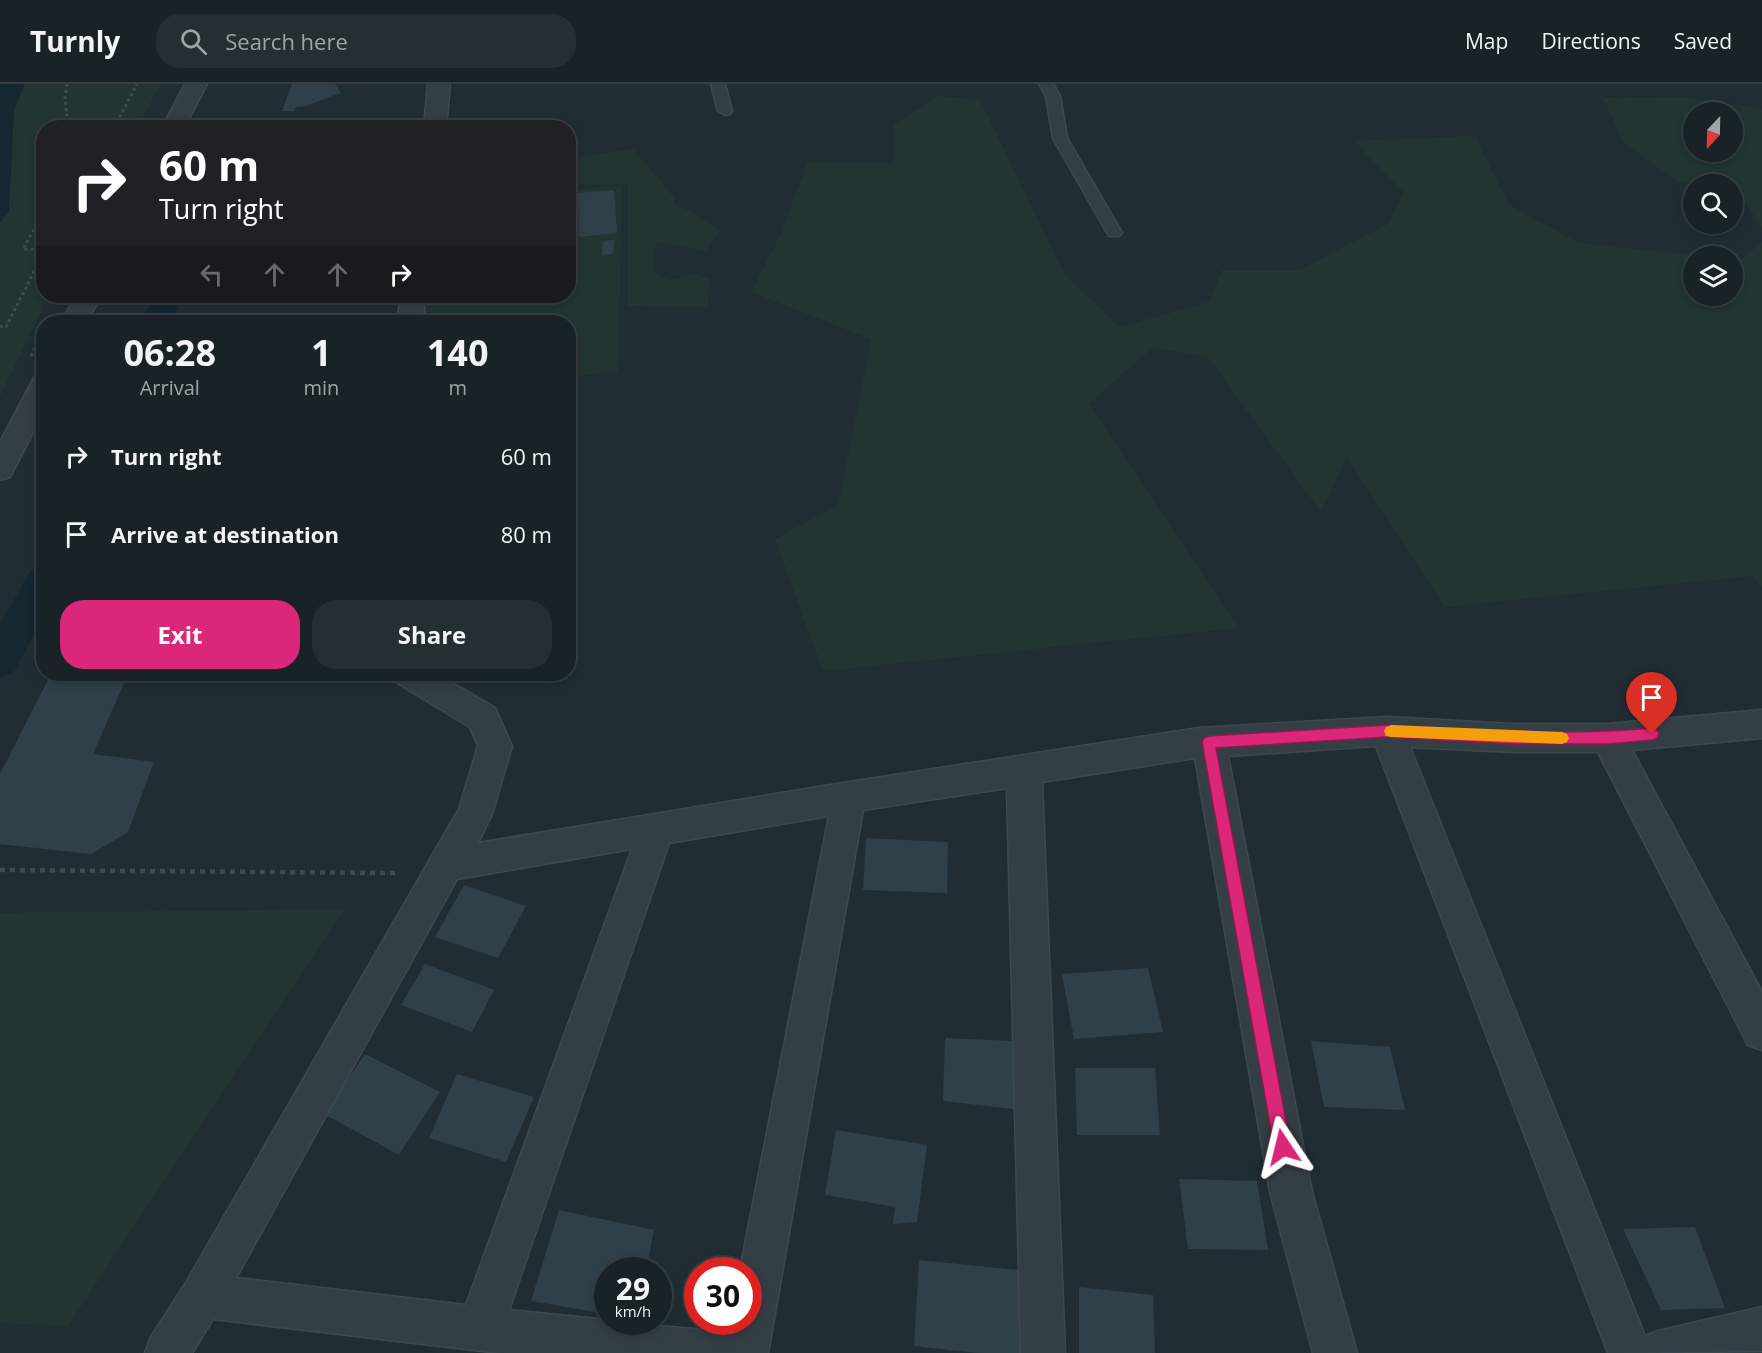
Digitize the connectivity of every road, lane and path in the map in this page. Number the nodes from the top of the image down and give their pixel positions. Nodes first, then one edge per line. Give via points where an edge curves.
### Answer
1 (67, 84) edge
2 (137, 84) edge
3 (196, 84) edge
4 (438, 84) edge
5 (718, 84) edge
6 (1046, 84) edge
7 (725, 111) dead end
8 (67, 120) edge
9 (118, 120) edge
10 (177, 120) edge
11 (436, 120) edge
12 (36, 226) edge
13 (1114, 233) dead end
14 (36, 250) edge
15 (36, 267) edge
16 (0, 326) edge
17 (36, 399) edge
18 (0, 470) edge
19 (422, 681) edge
20 (1762, 724) edge
21 (1387, 731) junction
22 (1608, 738) junction
23 (1209, 742) junction
24 (1024, 769) junction
25 (843, 798) junction
26 (650, 830) junction
27 (448, 864) junction
28 (0, 870) edge
29 (1762, 1031) edge
30 (202, 1296) junction
31 (480, 1329) junction
32 (1762, 1329) edge
33 (167, 1353) edge
34 (719, 1353) edge
35 (746, 1353) edge
36 (1043, 1353) edge
37 (1335, 1353) edge
38 (1630, 1353) edge
39 (1658, 1353) edge

1 - 8 path
2 - 9 path
3 - 10 street
4 - 11 street
5 - 7 lane
6 - 13 lane via 1053,96 1060,138
12 - 14 path via 23,249
15 - 16 path via 6,327
17 - 18 street
19 - 27 street via 483,718 495,746 475,814
20 - 22 street
21 - 22 street via 1512,738
21 - 23 street
21 - 38 street
22 - 29 street
23 - 24 street
23 - 37 street via 1291,1192
24 - 25 street
24 - 36 street
25 - 26 street
25 - 35 street via 847,814
26 - 27 street
26 - 31 street via 651,845
27 - 28 path via 410,873
27 - 30 street
30 - 31 street
30 - 33 street
31 - 34 street
32 - 39 street

